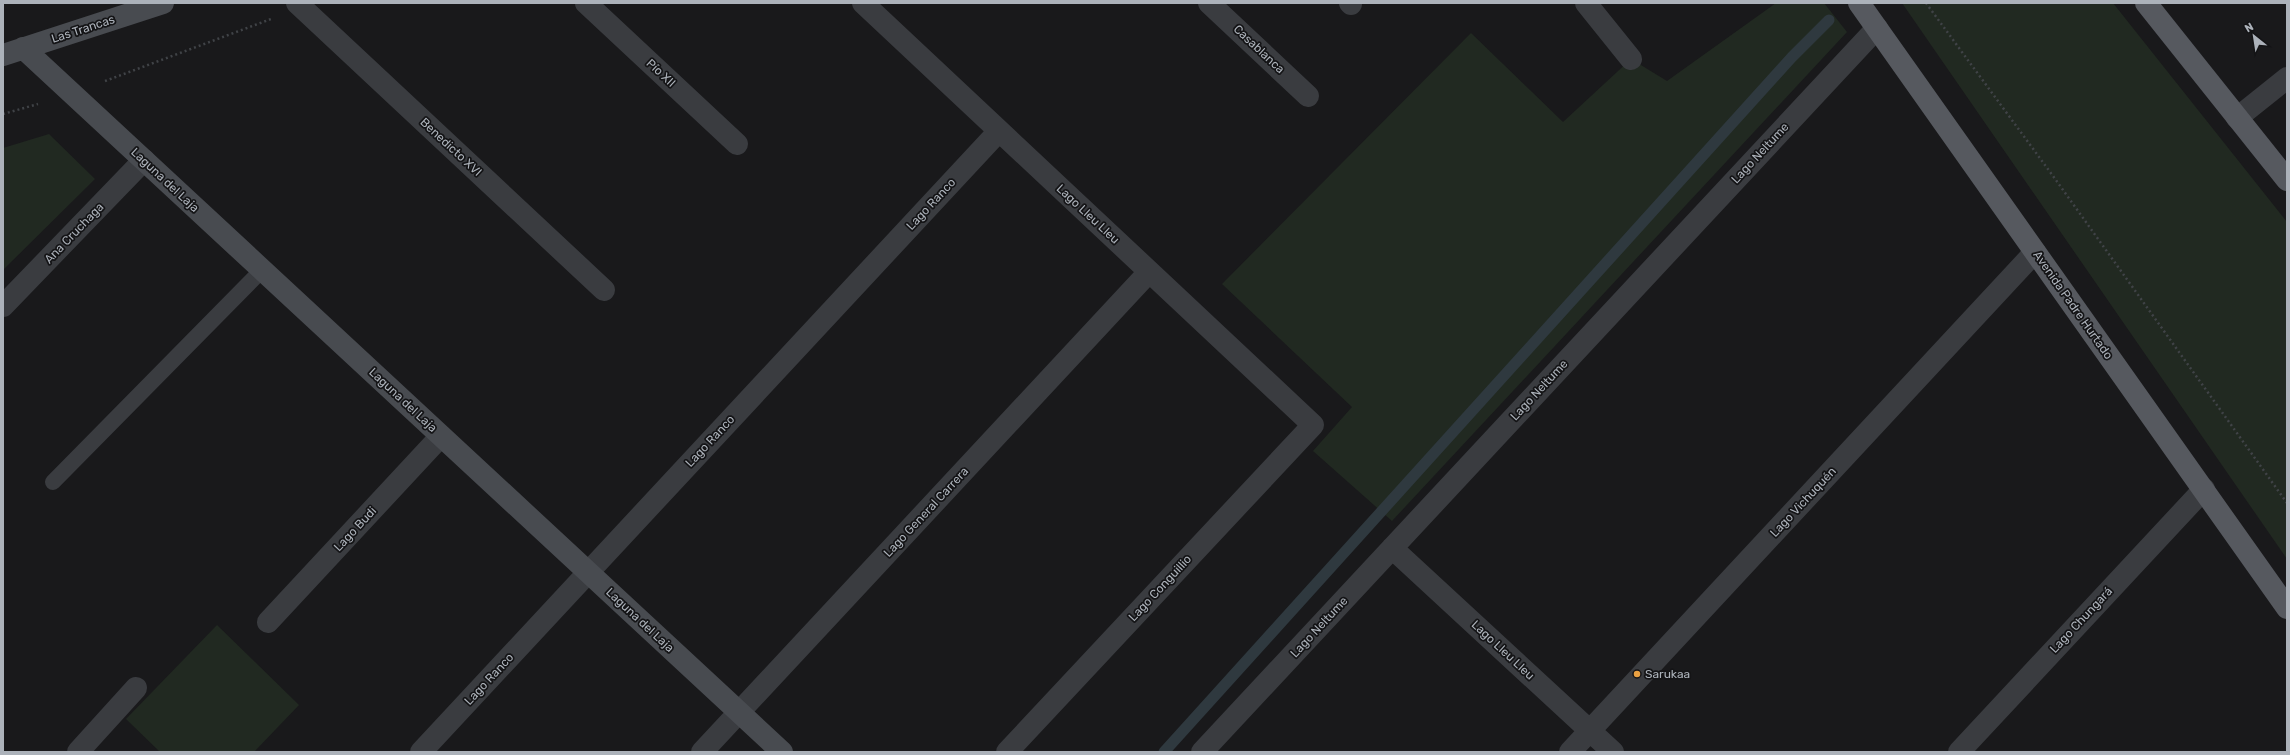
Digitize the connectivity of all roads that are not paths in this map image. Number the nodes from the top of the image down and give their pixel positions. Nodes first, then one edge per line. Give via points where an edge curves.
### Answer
1 (164, 3) edge
2 (586, 3) edge
3 (863, 3) edge
4 (1209, 3) edge
5 (1586, 3) edge
6 (1859, 3) edge
7 (2146, 3) edge
8 (299, 5) edge
9 (1877, 28) junction
10 (13, 52) edge
11 (1630, 59) dead end
12 (2287, 78) edge
13 (1308, 96) dead end
14 (2237, 118) junction
15 (999, 131) junction
16 (737, 144) dead end
17 (144, 160) junction
18 (2287, 180) edge
19 (2035, 252) junction
20 (262, 270) junction
21 (1149, 272) junction
22 (604, 290) dead end
23 (3, 306) edge
24 (1313, 425) joint
25 (441, 436) junction
26 (53, 482) dead end
27 (2204, 489) junction
28 (1392, 548) junction
29 (588, 572) junction
30 (2287, 608) edge
31 (268, 622) dead end
32 (136, 688) dead end
33 (739, 712) junction
34 (1590, 731) junction
35 (78, 752) edge
36 (420, 752) edge
37 (702, 752) edge
38 (782, 752) edge
39 (1007, 752) edge
40 (1202, 752) edge
41 (1570, 752) edge
42 (1613, 752) edge
43 (1959, 752) edge

1 - 10 street, Las Trancas
2 - 16 street, Pío XII
3 - 15 street, Lago Lleu Lleu
4 - 13 street, Casablanca
5 - 11 street
6 - 9 main road, Avenida Padre Hurtado
7 - 14 main road
8 - 22 street, Benedicto XVI
9 - 19 main road, Avenida Padre Hurtado
9 - 28 street, Lago Neltume
10 - 17 street, Laguna del Laja via 72,94
12 - 14 street
14 - 18 main road
15 - 21 street, Lago Lleu Lleu
15 - 29 street, Lago Ranco
17 - 20 street, Laguna del Laja
17 - 23 street, Ana Cruchaga
19 - 27 main road, Avenida Padre Hurtado
19 - 34 street, Lago Vichuquén
20 - 25 street, Laguna del Laja
20 - 26 lane
21 - 24 street, Lago Lleu Lleu
21 - 33 street, Lago General Carrera
24 - 39 street, Lago Conguillio
25 - 29 street, Laguna del Laja
25 - 31 street, Lago Budi
27 - 30 main road, Avenida Padre Hurtado
27 - 43 street, Lago Chungará
28 - 34 street, Lago Lleu Lleu
28 - 40 street, Lago Neltume
29 - 33 street, Laguna del Laja
29 - 36 street, Lago Ranco
32 - 35 street
33 - 37 street, Lago General Carrera
33 - 38 street, Laguna del Laja
34 - 41 street, Lago Vichuquén
34 - 42 street, Lago Lleu Lleu

